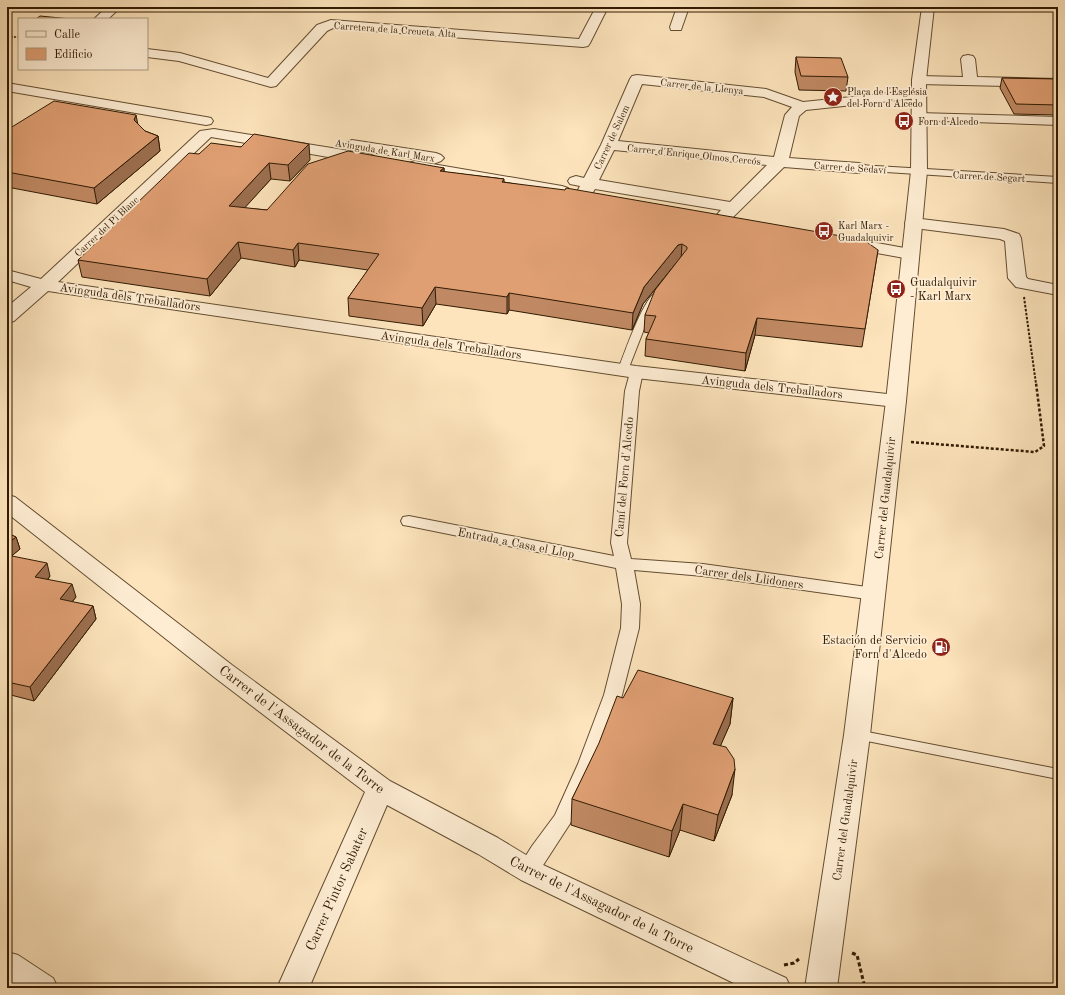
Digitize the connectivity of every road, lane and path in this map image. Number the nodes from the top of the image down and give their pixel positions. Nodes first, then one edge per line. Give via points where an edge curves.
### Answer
1 (115, 7) edge
2 (602, 7) edge
3 (683, 7) edge
4 (928, 7) edge
5 (101, 18) edge
6 (676, 27) dead end
7 (18, 37) edge
8 (7, 38) edge
9 (148, 53) edge
10 (968, 59) dead end
11 (637, 79) joint
12 (970, 82) junction
13 (1058, 83) edge
14 (7, 87) edge
15 (919, 87) junction
16 (7, 97) edge
17 (797, 112) junction
18 (918, 117) junction
19 (1058, 120) edge
20 (208, 128) junction
21 (609, 145) junction
22 (780, 162) junction
23 (859, 168) joint
24 (919, 171) junction
25 (1058, 180) edge
26 (587, 189) junction
27 (913, 223) junction
28 (827, 239) edge
29 (910, 254) junction
30 (7, 275) edge
31 (1022, 283) junction
32 (44, 285) junction
33 (663, 288) edge
34 (1058, 290) edge
35 (7, 317) edge
36 (629, 371) junction
37 (896, 400) junction
38 (892, 440) junction
39 (7, 502) edge
40 (409, 521) dead end
41 (624, 564) junction
42 (874, 594) junction
43 (857, 735) junction
44 (1058, 774) edge
45 (380, 789) junction
46 (528, 870) junction
47 (827, 946) junction
48 (802, 955) dead end
49 (7, 965) edge
50 (778, 976) edge
51 (42, 988) edge
52 (293, 988) edge
53 (821, 988) edge
54 (865, 988) edge

1 - 5 street
2 - 9 street, Carretera de la Creueta Alta via 583,43 331,24 322,28 271,83 180,57
3 - 6 street
4 - 15 street, Carrer del Guadalquivir
7 - 8 path
10 - 12 street
11 - 17 street, Carrer de la Llenya via 766,93
11 - 21 street, Carrer de Salem
12 - 13 street
12 - 15 street
14 - 20 street, Avinguda de Karl Marx
15 - 17 street
15 - 18 street, Carrer del Guadalquivir
16 - 20 street, Avinguda de Karl Marx
17 - 22 street
18 - 19 street
18 - 24 street, Carrer del Guadalquivir
20 - 26 street, Avinguda de Karl Marx
20 - 26 street, Avinguda de Karl Marx via 547,176
20 - 32 street, Carrer del Pi Blanc
21 - 22 street, Carrer d'Enrique Olmos Cercós
21 - 26 street, Carrer de Salem
22 - 23 street, Carrer de Sedaví
22 - 26 street, Avinguda de Karl Marx via 730,216
23 - 24 street, Carrer de Sedaví
24 - 25 street, Carrer de Segart
24 - 27 street, Carrer del Guadalquivir
27 - 29 street, Carrer del Guadalquivir
27 - 31 street via 1004,234 1013,238 1017,278
28 - 29 street
29 - 37 street, Carrer del Guadalquivir
30 - 32 street, Avinguda dels Treballadors
31 - 34 street
31 - 38 path via 1044,446 1035,452
32 - 35 street, Carrer del Pi Blanc
32 - 36 street, Avinguda dels Treballadors
33 - 36 lane, Camí del Forn d'Alcedo via 649,305
36 - 37 street, Avinguda dels Treballadors
36 - 41 street, Camí del Forn d'Alcedo via 632,391 619,543
37 - 38 street, Carrer del Guadalquivir
38 - 42 street, Carrer del Guadalquivir
39 - 45 street, Carrer de l'Assagador de la Torre via 223,671
40 - 41 street, Entrada a Casa el Llop
41 - 42 street, Carrer dels Llidoners via 704,570
41 - 46 street, Camí del Forn d'Alcedo via 631,604 630,628 614,695 588,764 563,819
42 - 43 street, Carrer del Guadalquivir
43 - 44 lane
43 - 47 street, Carrer del Guadalquivir
45 - 46 street, Carrer de l'Assagador de la Torre
45 - 52 street, Carrer Pintor Sabater
46 - 50 street, Carrer de l'Assagador de la Torre
47 - 53 street, Carrer del Guadalquivir
47 - 54 path via 856,954
48 - 50 path
49 - 51 street

